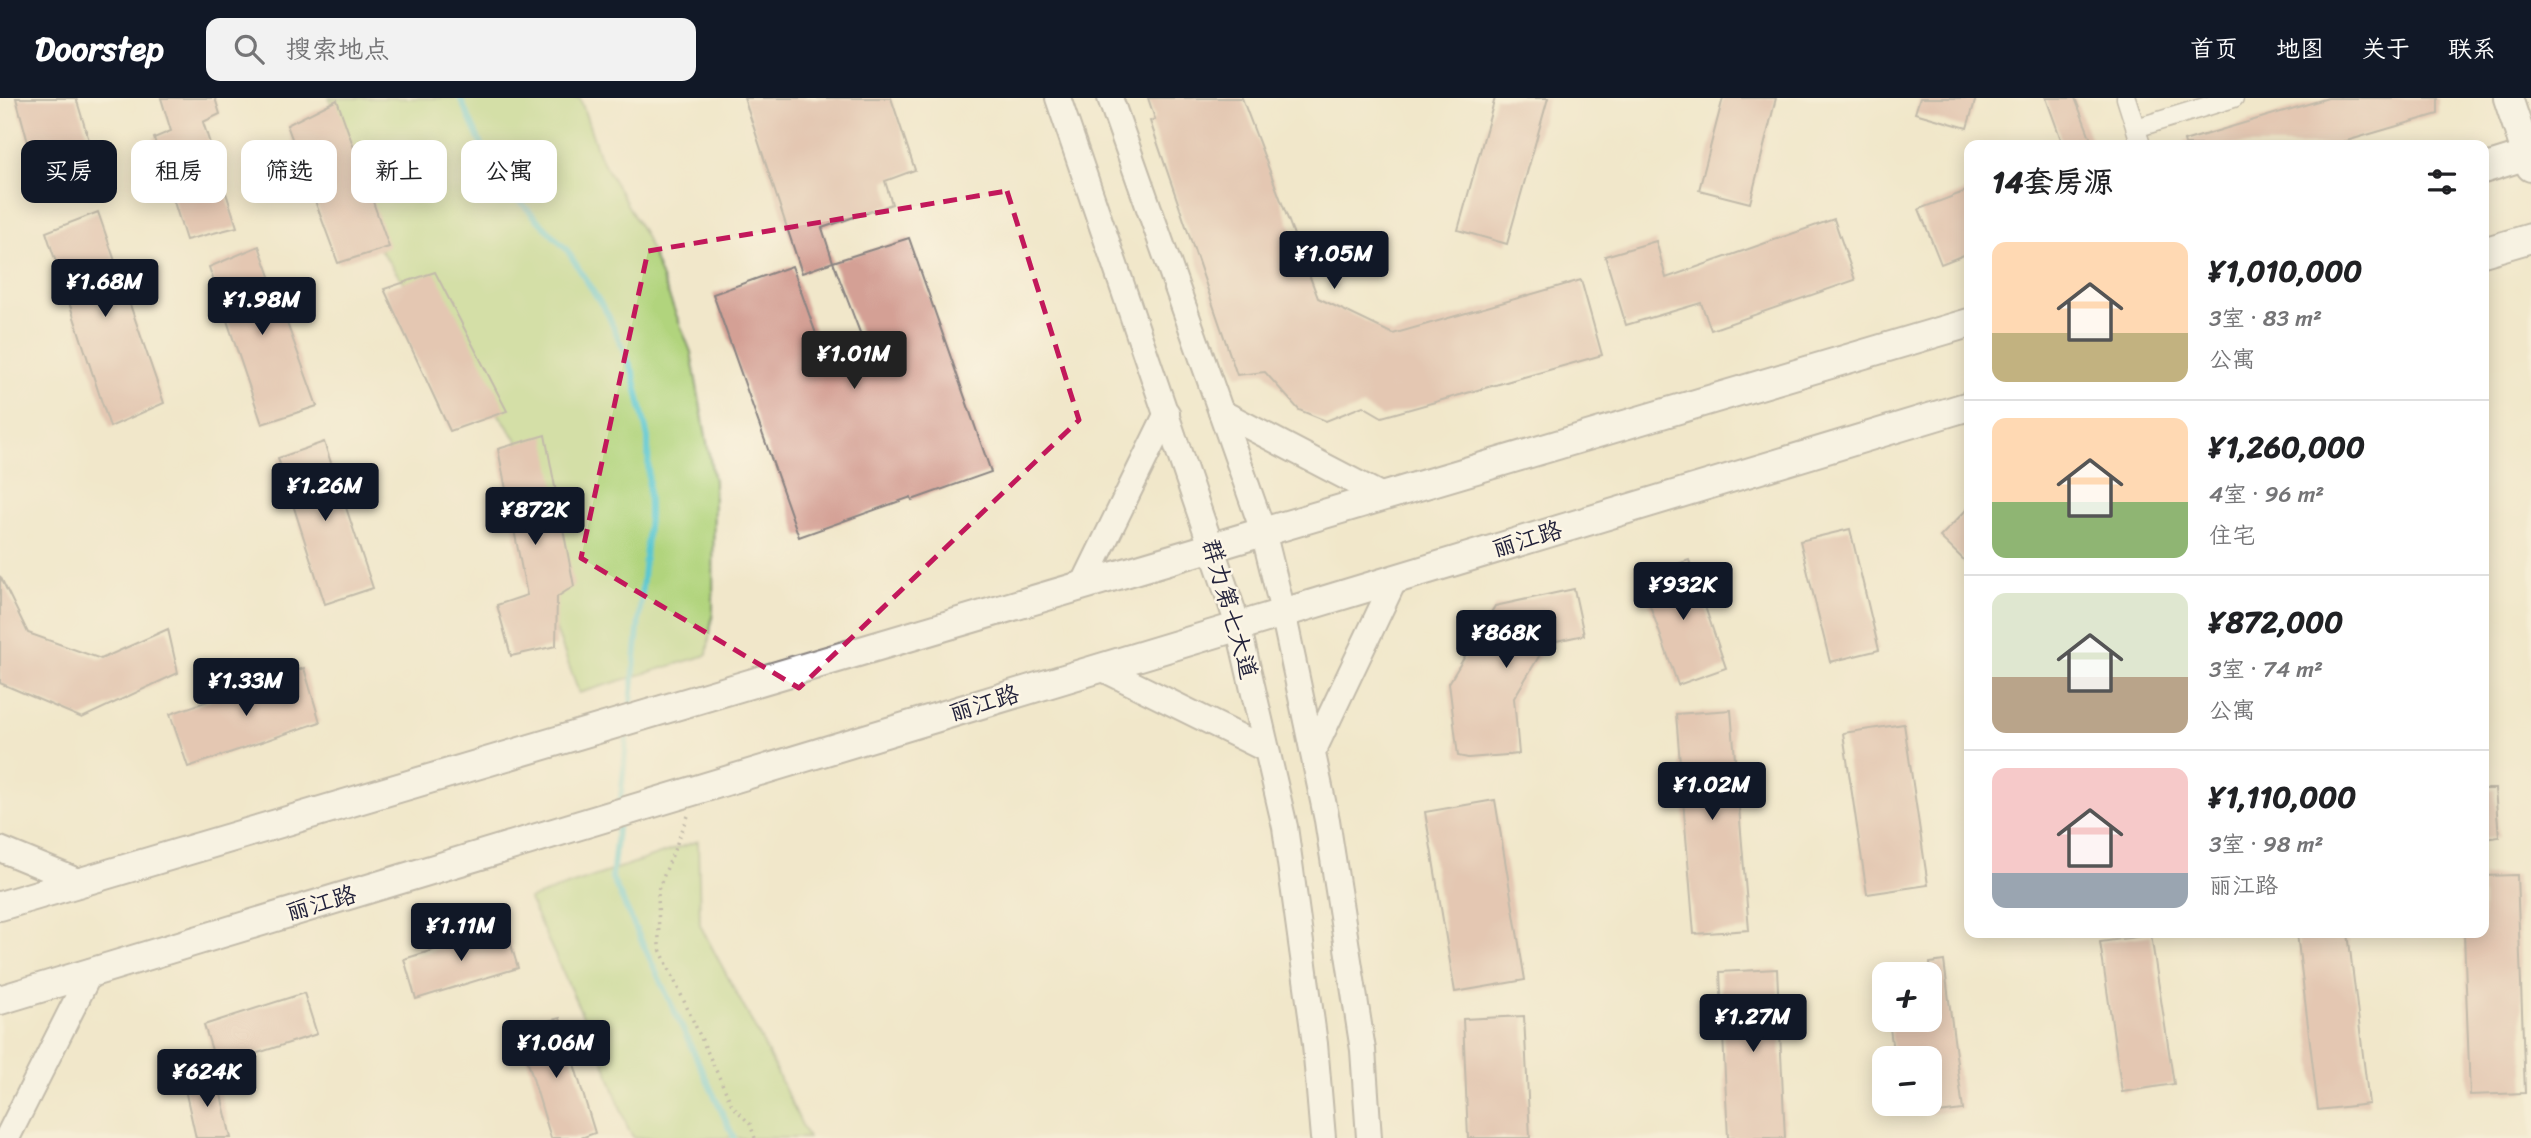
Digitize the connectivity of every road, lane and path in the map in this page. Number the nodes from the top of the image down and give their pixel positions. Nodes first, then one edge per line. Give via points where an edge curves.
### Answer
1 (1058, 98) edge
2 (1110, 98) edge
3 (2126, 98) edge
4 (2234, 98) edge
5 (2508, 98) edge
6 (2138, 137) edge
7 (2530, 159) edge
8 (2489, 168) edge
9 (2531, 237) edge
10 (2489, 250) edge
11 (1964, 324) edge
12 (1964, 408) edge
13 (1221, 412) junction
14 (1167, 413) junction
15 (1384, 497) junction
16 (1263, 531) junction
17 (1213, 546) junction
18 (1395, 579) junction
19 (1083, 585) junction
20 (1283, 612) junction
21 (1238, 625) junction
22 (1101, 668) junction
23 (1267, 750) junction
24 (1313, 752) junction
25 (700, 788) junction
26 (0, 849) edge
27 (80, 881) junction
28 (0, 906) edge
29 (90, 971) junction
30 (0, 1000) edge
31 (7, 1138) edge
32 (755, 1138) edge
33 (1323, 1138) edge
34 (1369, 1138) edge

1 - 14 main road, 群力第七大道
2 - 13 main road, 群力第七大道
3 - 6 street
4 - 6 street
5 - 7 main road
7 - 8 main road
9 - 10 main road
11 - 15 main road
12 - 18 main road, 丽江路
13 - 15 main road
13 - 16 main road, 群力第七大道
14 - 17 main road, 群力第七大道
14 - 19 main road
15 - 16 main road
16 - 17 main road
16 - 20 main road, 群力第七大道
17 - 19 main road
17 - 21 main road, 群力第七大道
18 - 20 main road, 丽江路
18 - 24 main road
19 - 27 main road
20 - 21 main road, 丽江路
20 - 24 main road, 群力第七大道
21 - 22 main road, 丽江路
21 - 23 main road, 群力第七大道
22 - 23 main road
22 - 25 main road, 丽江路
23 - 33 main road, 群力第七大道 via 1285,827
24 - 34 main road, 群力第七大道 via 1363,1050
25 - 29 main road, 丽江路
25 - 32 path via 658,890 659,947 732,1105 750,1124
26 - 27 main road
27 - 28 main road
29 - 30 main road, 丽江路
29 - 31 main road

